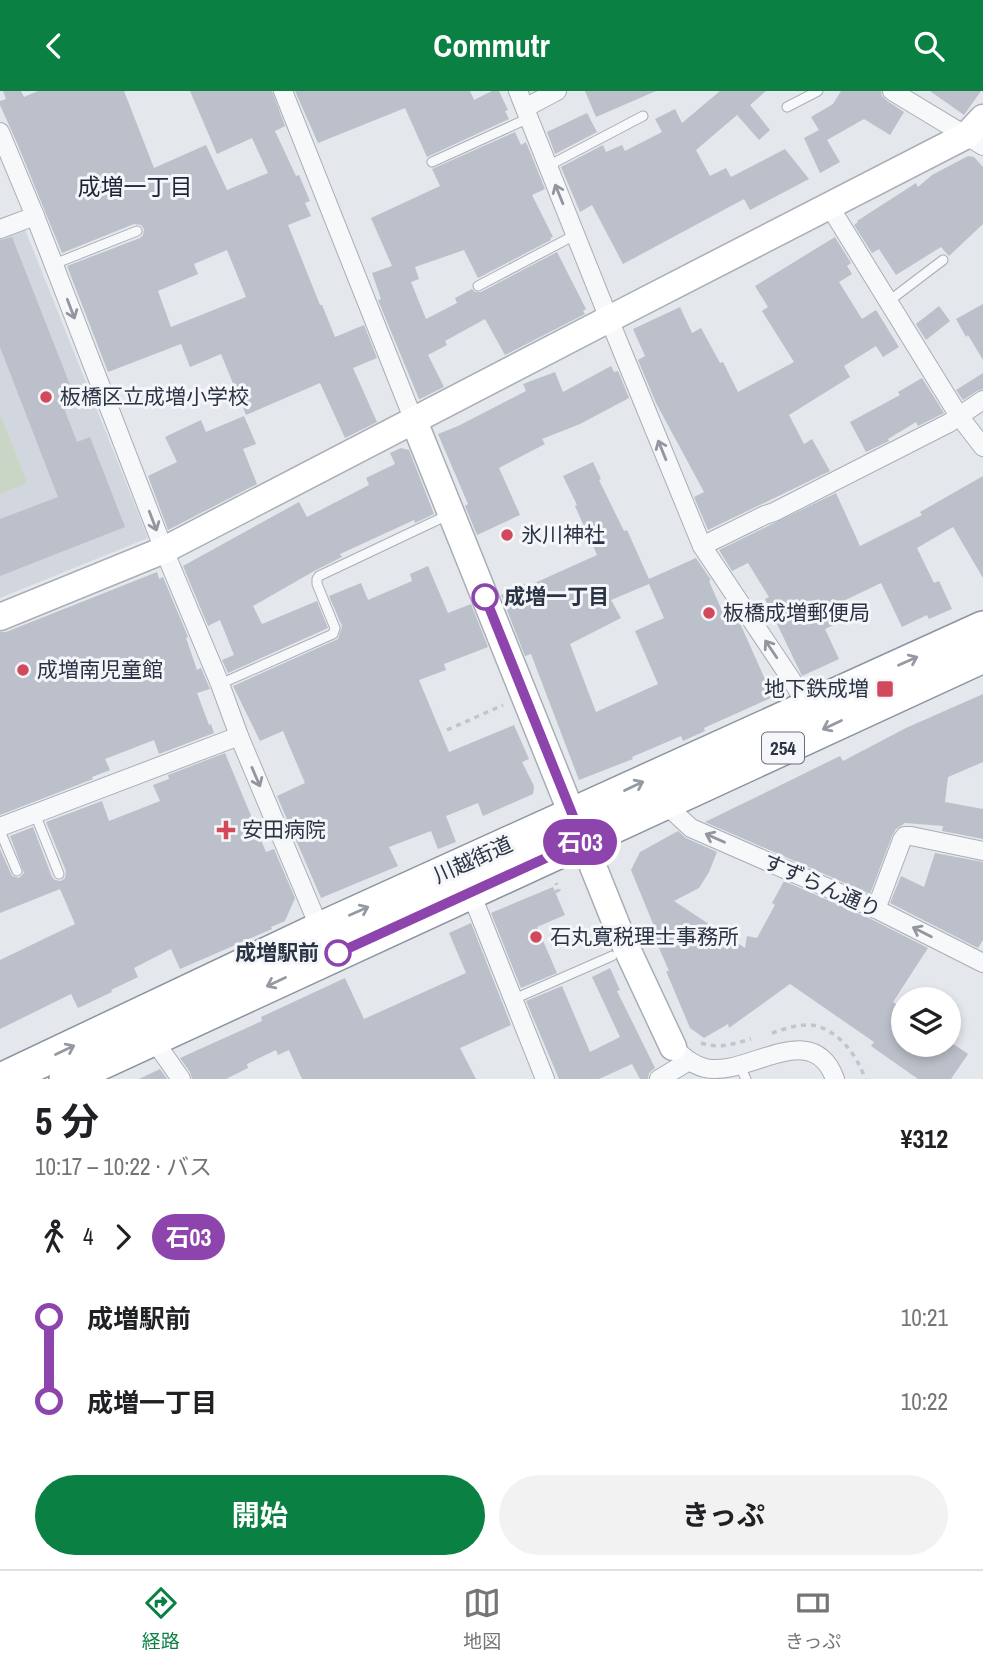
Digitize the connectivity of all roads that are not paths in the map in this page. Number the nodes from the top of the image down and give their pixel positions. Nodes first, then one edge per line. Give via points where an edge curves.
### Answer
1 (283, 91) edge
2 (518, 91) edge
3 (556, 91) edge
4 (818, 91) edge
5 (892, 91) edge
6 (787, 107) dead end
7 (527, 113) junction
8 (643, 116) dead end
9 (0, 132) edge
10 (978, 133) edge
11 (432, 162) dead end
12 (548, 166) junction
13 (830, 207) junction
14 (34, 216) junction
15 (0, 229) edge
16 (137, 230) dead end
17 (575, 235) junction
18 (943, 260) dead end
19 (54, 264) junction
20 (478, 286) dead end
21 (889, 301) junction
22 (609, 319) junction
23 (983, 400) edge
24 (959, 416) junction
25 (414, 421) junction
26 (983, 447) edge
27 (451, 513) junction
28 (702, 546) junction
29 (164, 550) junction
30 (0, 617) edge
31 (983, 628) edge
32 (983, 656) edge
33 (220, 684) junction
34 (807, 706) junction
35 (239, 736) junction
36 (664, 803) junction
37 (35, 814) junction
38 (578, 828) junction
39 (0, 829) edge
40 (983, 851) edge
41 (17, 871) dead end
42 (59, 874) dead end
43 (471, 893) junction
44 (876, 909) junction
45 (320, 929) junction
46 (612, 956) dead end
47 (983, 963) edge
48 (514, 999) junction
49 (153, 1039) junction
50 (685, 1058) edge
51 (734, 1073) edge
52 (3, 1079) edge
53 (66, 1079) edge
54 (181, 1079) edge
55 (545, 1079) edge
56 (659, 1079) edge
57 (835, 1079) edge

1 - 25 street
2 - 7 street
3 - 7 street
4 - 6 lane
5 - 10 street
7 - 11 lane
7 - 12 street
8 - 12 lane
9 - 14 street
10 - 13 street
17 -> 12 street
13 - 21 street
13 - 22 street
14 - 15 street
14 - 19 street
16 - 19 lane
17 - 20 lane
17 - 22 street
18 - 21 lane
19 -> 29 street
21 - 24 street
22 - 25 street
28 -> 22 street
23 - 24 street
24 - 26 street
24 - 28 street
25 - 27 street
25 - 29 street
27 - 33 lane via 319,576 317,584 336,631
27 - 38 street
34 -> 28 street
29 - 30 street
29 - 33 street
34 -> 31 highway, 川越街道 / 254
32 -> 36 highway, 川越街道 / 254
33 - 35 street
38 -> 34 highway, 川越街道 / 254
35 - 37 street
35 -> 45 street
36 - 38 highway, 川越街道 / 254
44 -> 36 street, すずらん通り via 691,828
37 - 39 street
37 - 42 lane
38 - 43 highway, 川越街道 / 254
45 -> 38 highway, 川越街道 / 254
38 - 50 street via 624,944
39 - 41 lane
40 - 44 street via 905,836
43 - 48 street
43 -> 49 highway, 川越街道 / 254
47 -> 44 street, すずらん通り
52 -> 45 highway, 川越街道 / 254
46 - 48 lane
48 - 55 street
49 - 53 highway, 川越街道 / 254
49 - 54 street
50 - 51 street
50 - 56 street
51 - 57 street via 801,1049 824,1061

